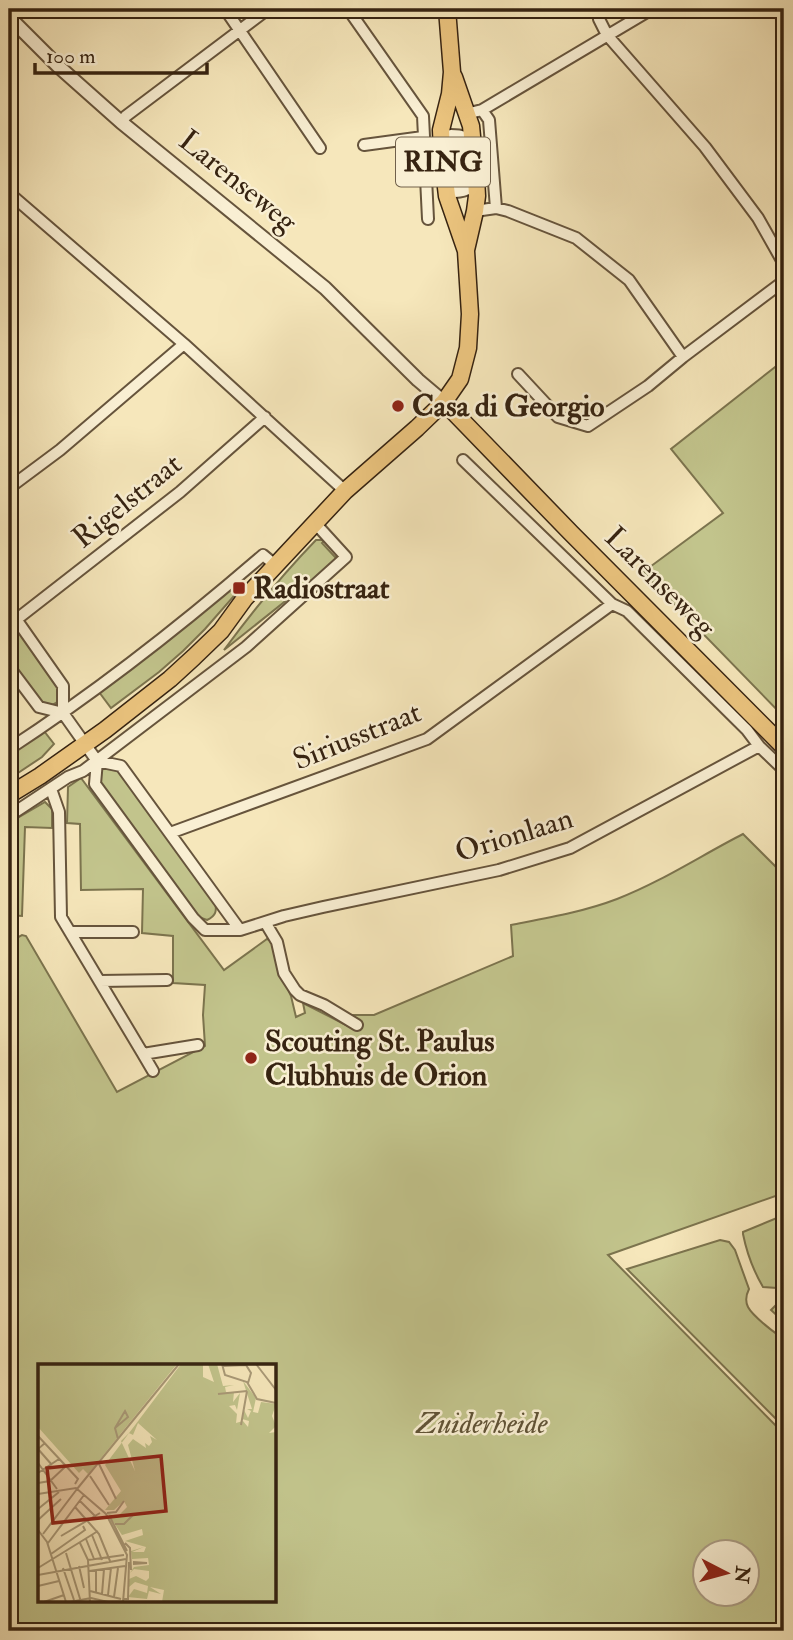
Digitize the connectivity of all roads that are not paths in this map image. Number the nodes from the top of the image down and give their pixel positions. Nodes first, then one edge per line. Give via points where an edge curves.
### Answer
1 (225, 9) edge
2 (268, 9) edge
3 (348, 9) edge
4 (447, 9) edge
5 (598, 9) edge
6 (652, 9) edge
7 (776, 9) edge
8 (9, 17) edge
9 (784, 20) edge
10 (240, 29) junction
11 (607, 34) junction
12 (452, 72) junction
13 (474, 112) junction
14 (444, 115) junction
15 (423, 116) junction
16 (121, 122) junction
17 (423, 137) junction
18 (364, 145) dead end
19 (474, 147) junction
20 (320, 148) dead end
21 (442, 153) junction
22 (445, 176) junction
23 (477, 178) junction
24 (9, 193) edge
25 (496, 208) junction
26 (475, 211) junction
27 (428, 219) dead end
28 (466, 251) junction
29 (784, 264) edge
30 (784, 281) edge
31 (184, 344) junction
32 (683, 357) junction
33 (518, 374) dead end
34 (444, 402) junction
35 (265, 416) junction
36 (463, 460) dead end
37 (9, 488) edge
38 (345, 491) junction
39 (315, 523) junction
40 (275, 565) junction
41 (612, 604) junction
42 (9, 608) edge
43 (17, 619) junction
44 (9, 667) edge
45 (63, 713) junction
46 (85, 744) junction
47 (759, 746) junction
48 (784, 747) edge
49 (9, 749) edge
50 (97, 761) junction
51 (784, 770) edge
52 (51, 789) junction
53 (9, 795) edge
54 (9, 816) edge
55 (170, 833) junction
56 (265, 922) junction
57 (240, 930) junction
58 (70, 932) junction
59 (133, 932) dead end
60 (167, 980) dead end
61 (100, 981) junction
62 (357, 1025) dead end
63 (198, 1045) dead end
64 (144, 1054) junction
65 (153, 1071) dead end

1 - 10 street
2 - 10 street
3 - 15 street
4 - 12 main road, RING
5 - 11 street
6 - 11 street
7 - 9 street
8 - 16 street, Larenseweg
10 - 16 street
10 - 20 street
11 - 13 street
11 - 29 street via 705,147 758,218
12 - 13 main road, RING
12 - 14 main road, RING
13 - 19 main road, RING
13 - 25 street via 489,120
14 - 15 street
14 - 21 main road, RING
15 - 17 street
16 - 34 street, Larenseweg via 325,288
17 - 18 street
17 - 27 street
19 - 21 street via 466,137 451,135
19 - 23 main road, RING
21 - 22 main road, RING
22 - 23 street via 455,192 467,191
22 - 28 main road, RING via 451,211
23 - 26 main road, RING
24 - 31 street
25 - 26 street
25 - 32 street via 576,238 629,280
26 - 28 main road, RING
28 - 34 main road, RING via 468,348 460,379
30 - 32 street
31 - 35 street
31 - 37 street
32 - 33 street via 588,426 558,417
34 - 38 main road, RING
34 - 48 main road, Larenseweg
35 - 38 street
35 - 43 street, Rigelstraat via 180,492
36 - 41 street, Larenseweg
38 - 39 main road, RING
39 - 40 main road, RING
39 - 50 street via 346,557 246,647
40 - 45 street via 263,555 169,634
40 - 46 main road, RING via 194,657
41 - 47 street, Larenseweg via 627,611
41 - 55 street, Siriusstraat via 427,739
42 - 43 street, Orionlaan
43 - 45 street, Orionlaan via 63,686
44 - 45 street, Orionlaan via 39,707
45 - 46 street, Orionlaan
45 - 49 street
46 - 50 street, Orionlaan
46 - 53 main road, RING
47 - 51 street, Larenseweg
47 - 56 street, Orionlaan via 570,848 499,870
50 - 52 street
50 - 55 street via 121,766
50 - 57 street, Orionlaan via 95,784 193,918 205,930
52 - 54 street
52 - 58 street via 60,812 61,916
55 - 57 street
56 - 57 street, Orionlaan
56 - 62 street via 277,942 284,974 295,990
58 - 59 street
58 - 61 street
60 - 61 street
61 - 64 street
63 - 64 street
64 - 65 street

